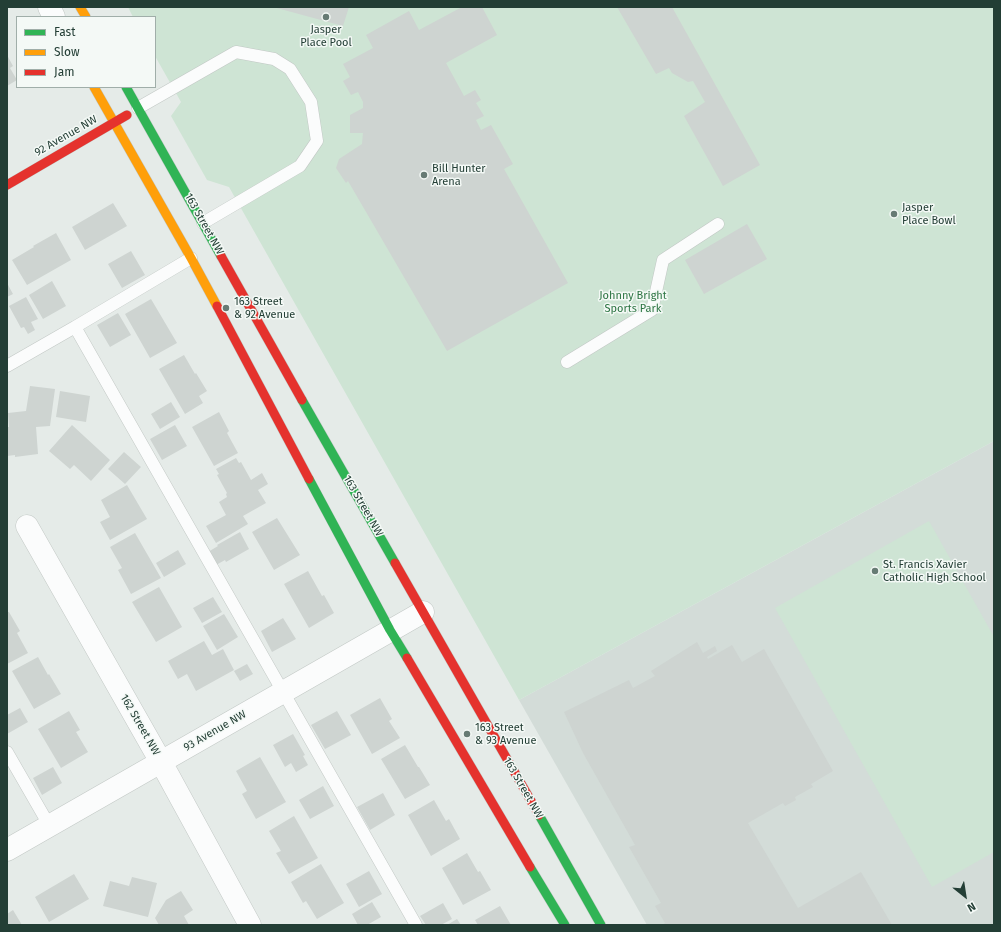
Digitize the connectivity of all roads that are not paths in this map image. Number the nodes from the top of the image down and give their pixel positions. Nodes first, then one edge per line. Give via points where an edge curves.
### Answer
1 (49, 7) edge
2 (80, 7) edge
3 (54, 16) edge
4 (85, 16) edge
5 (95, 88) edge
6 (127, 88) edge
7 (138, 108) junction
8 (114, 122) junction
9 (7, 185) edge
10 (203, 222) junction
11 (718, 224) dead end
12 (191, 258) junction
13 (75, 327) junction
14 (567, 362) dead end
15 (7, 366) edge
16 (27, 526) dead end
17 (423, 612) junction
18 (390, 630) junction
19 (284, 691) junction
20 (7, 752) edge
21 (161, 762) junction
22 (49, 825) junction
23 (7, 850) edge
24 (250, 925) edge
25 (416, 925) edge
26 (565, 925) edge
27 (601, 925) edge

1 - 3 street
2 - 4 street
5 - 8 street
6 - 7 street, 163 Street NW
7 - 8 street, 92 Avenue NW
7 - 10 street, 163 Street NW
7 - 10 lane via 236,52 274,59 290,69 310,102 317,141 300,166
8 - 9 street, 92 Avenue NW
8 - 12 street
10 - 17 street, 163 Street NW
11 - 14 lane via 663,260 652,310
12 - 13 lane
12 - 18 street
13 - 15 lane
13 - 19 lane
16 - 21 street, 162 Street NW
17 - 18 street, 93 Avenue NW
17 - 27 street, 163 Street NW
18 - 19 street, 93 Avenue NW
18 - 26 street
19 - 21 street, 93 Avenue NW
19 - 25 lane
20 - 22 lane
21 - 22 street, 93 Avenue NW
21 - 24 street, 162 Street NW
22 - 23 street, 93 Avenue NW

